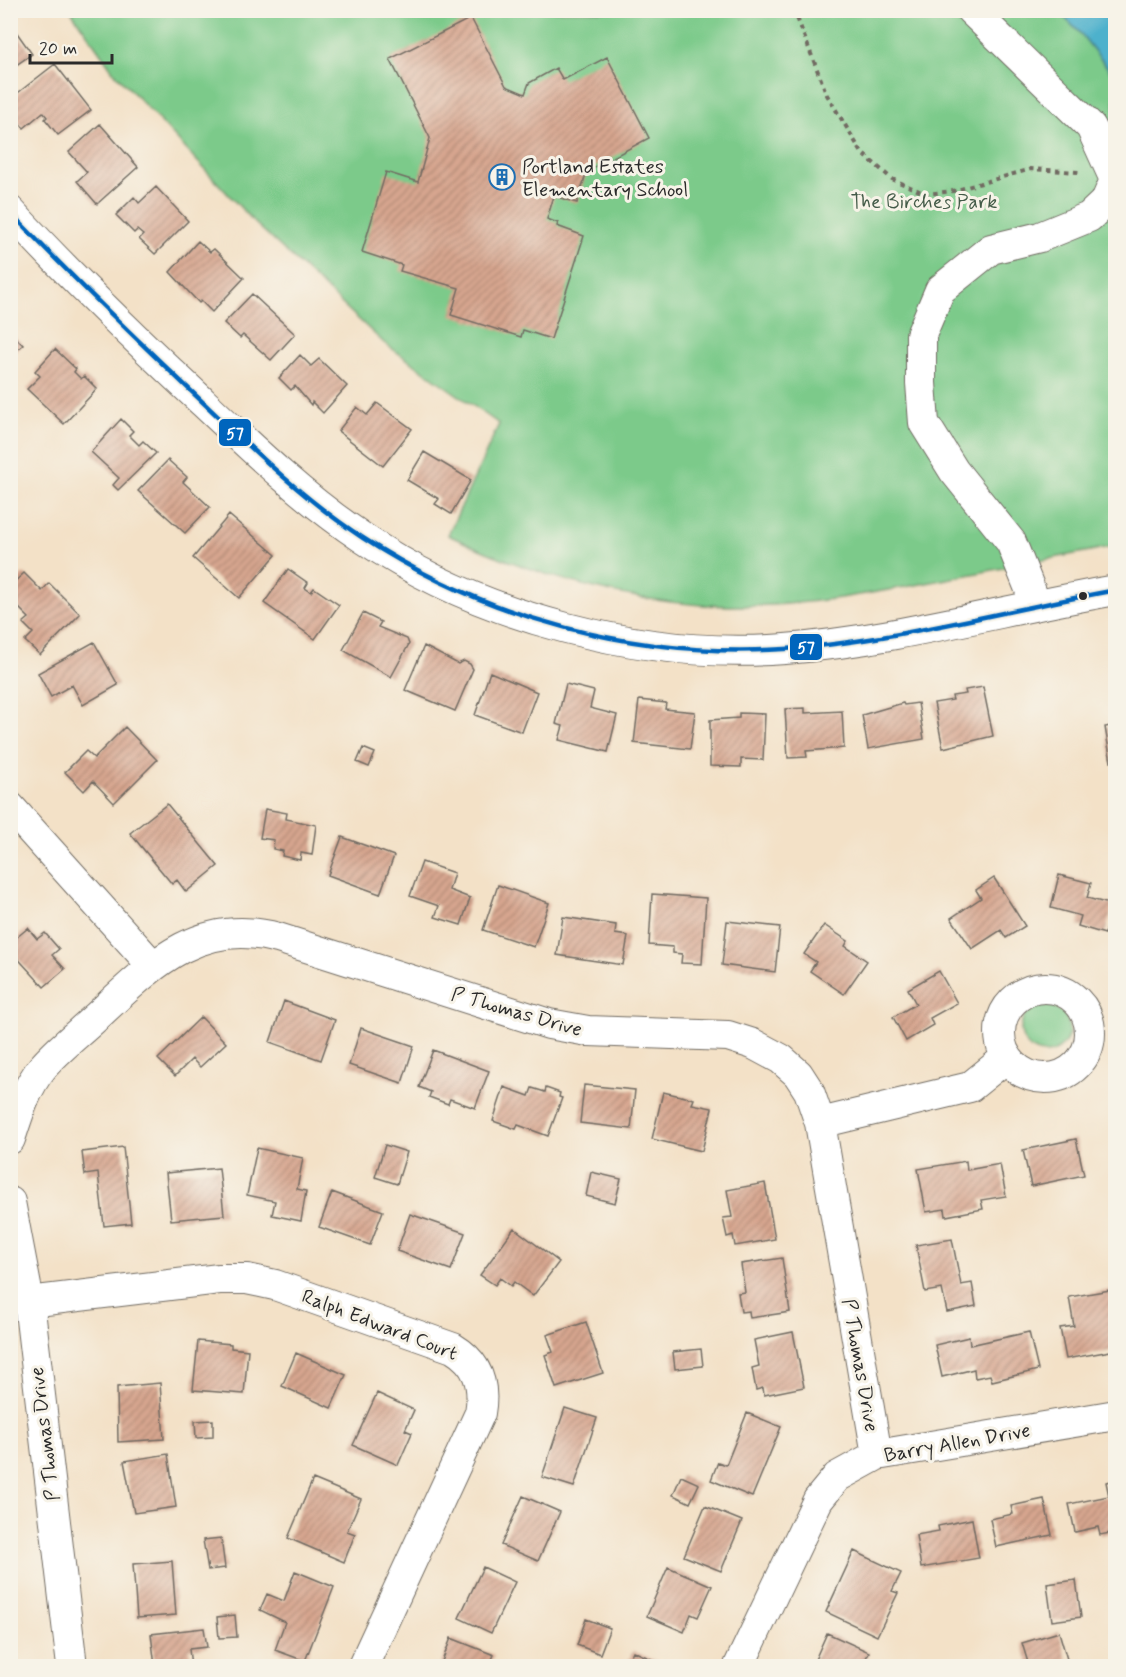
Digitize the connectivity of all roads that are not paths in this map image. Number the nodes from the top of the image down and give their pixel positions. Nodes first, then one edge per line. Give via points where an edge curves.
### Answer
1 (971, 10) edge
2 (1115, 180) edge
3 (10, 211) edge
4 (1116, 590) edge
5 (1035, 604) junction
6 (10, 807) edge
7 (152, 965) junction
8 (1007, 1057) dead end
9 (820, 1123) junction
10 (10, 1139) edge
11 (10, 1202) edge
12 (29, 1302) junction
13 (1116, 1415) edge
14 (877, 1455) junction
15 (72, 1666) edge
16 (363, 1666) edge
17 (739, 1666) edge

1 - 2 street via 1090,128
2 - 5 street via 1106,201 1089,217 1040,237 991,249 940,290 921,335 924,423 954,471 1011,542
3 - 5 street via 110,316 288,482 393,556 518,614 610,638 718,651 784,649 860,640
4 - 5 street
6 - 7 street
7 - 9 street, P Thomas Drive via 215,936 253,931 549,1024 588,1031 728,1036 781,1059 798,1074 809,1090
7 - 10 street, P Thomas Drive via 42,1068 19,1109
8 - 9 street via 970,1087
9 - 14 street, P Thomas Drive
11 - 12 street, P Thomas Drive
12 - 15 street, P Thomas Drive
12 - 16 street, Ralph Edward Court via 247,1279 275,1285 453,1348 468,1358 481,1383 480,1413
13 - 14 street, Barry Allen Drive
14 - 17 street, Barry Allen Drive via 837,1477 818,1500

